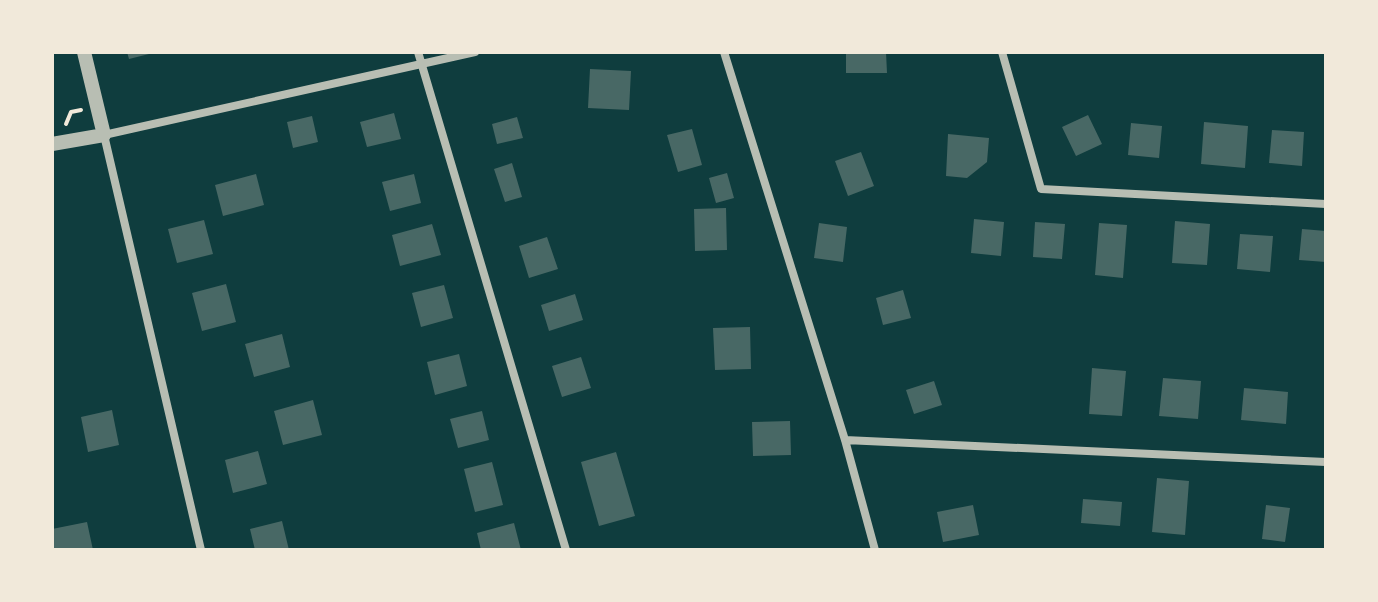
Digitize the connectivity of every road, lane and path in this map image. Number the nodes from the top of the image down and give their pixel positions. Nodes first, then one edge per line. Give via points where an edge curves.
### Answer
1 (84, 52) edge
2 (418, 52) edge
3 (475, 52) edge
4 (724, 52) edge
5 (1002, 52) edge
6 (422, 64) junction
7 (104, 135) junction
8 (52, 144) edge
9 (1326, 204) edge
10 (845, 440) junction
11 (1326, 462) edge
12 (201, 550) edge
13 (566, 550) edge
14 (875, 550) edge

1 - 7 street
2 - 6 street
3 - 6 street
4 - 10 street
5 - 9 street via 1041,189
6 - 7 street
6 - 13 street
7 - 8 street
7 - 12 street
10 - 11 street
10 - 14 street

